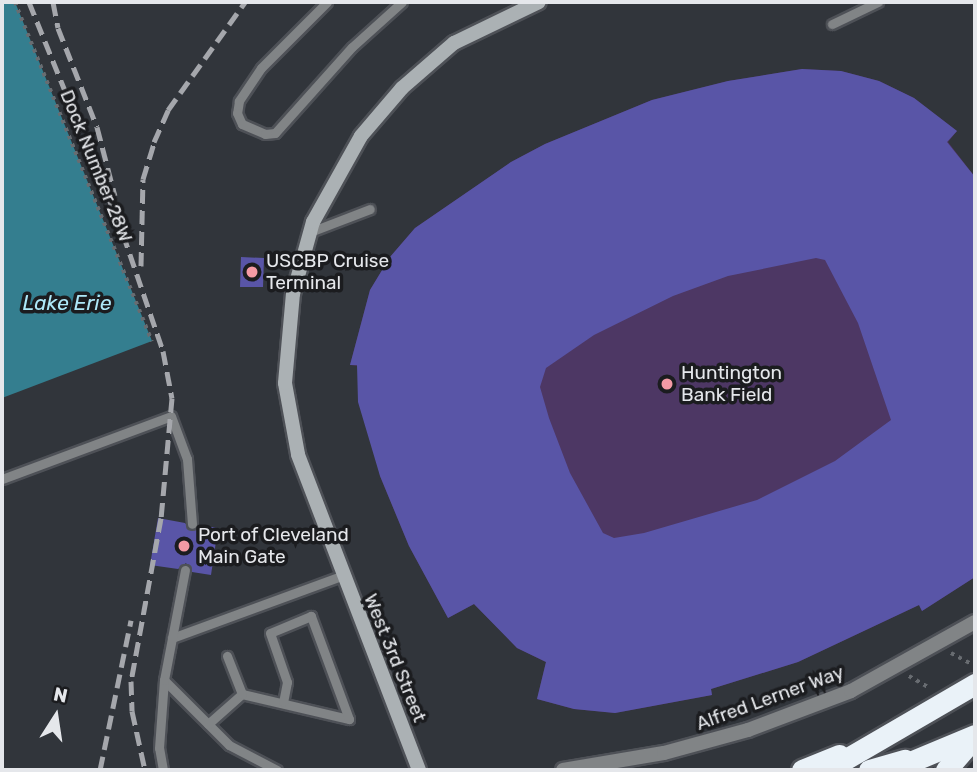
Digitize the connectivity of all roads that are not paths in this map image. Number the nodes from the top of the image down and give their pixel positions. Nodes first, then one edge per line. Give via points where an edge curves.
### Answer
1 (327, 2) edge
2 (402, 2) edge
3 (539, 2) edge
4 (878, 2) edge
5 (832, 24) dead end
6 (370, 209) dead end
7 (310, 232) junction
8 (2, 479) edge
9 (192, 524) dead end
10 (185, 570) dead end
11 (341, 576) junction
12 (975, 622) edge
13 (172, 638) junction
14 (227, 656) dead end
15 (164, 680) junction
16 (975, 684) edge
17 (242, 694) junction
18 (283, 702) junction
19 (208, 724) junction
20 (892, 732) junction
21 (975, 736) edge
22 (933, 751) junction
23 (163, 770) edge
24 (277, 770) edge
25 (419, 770) edge
26 (563, 770) edge
27 (802, 770) edge
28 (827, 770) edge
29 (869, 770) edge
30 (891, 770) edge
31 (946, 770) edge

1 - 2 lane via 261,68 239,102 242,124 265,134 275,133 352,47
3 - 7 street, West 3rd Street via 454,43 402,88 361,136
4 - 5 lane
6 - 7 lane
7 - 11 street, West 3rd Street via 293,294 285,383 298,454
8 - 9 lane via 171,415 187,459
10 - 13 lane
11 - 13 lane
11 - 25 street, West 3rd Street
12 - 26 street, Alfred Lerner Way via 895,668 748,730 664,753
13 - 15 lane
14 - 17 lane
15 - 19 lane
15 - 23 lane via 159,748
16 - 20 highway
17 - 18 lane
17 - 19 lane
18 - 18 lane via 349,719 311,616 270,633 287,682
19 - 24 lane via 229,745
20 - 27 highway
20 - 28 highway
21 - 22 highway
21 - 31 highway
22 - 29 highway
22 - 30 highway

